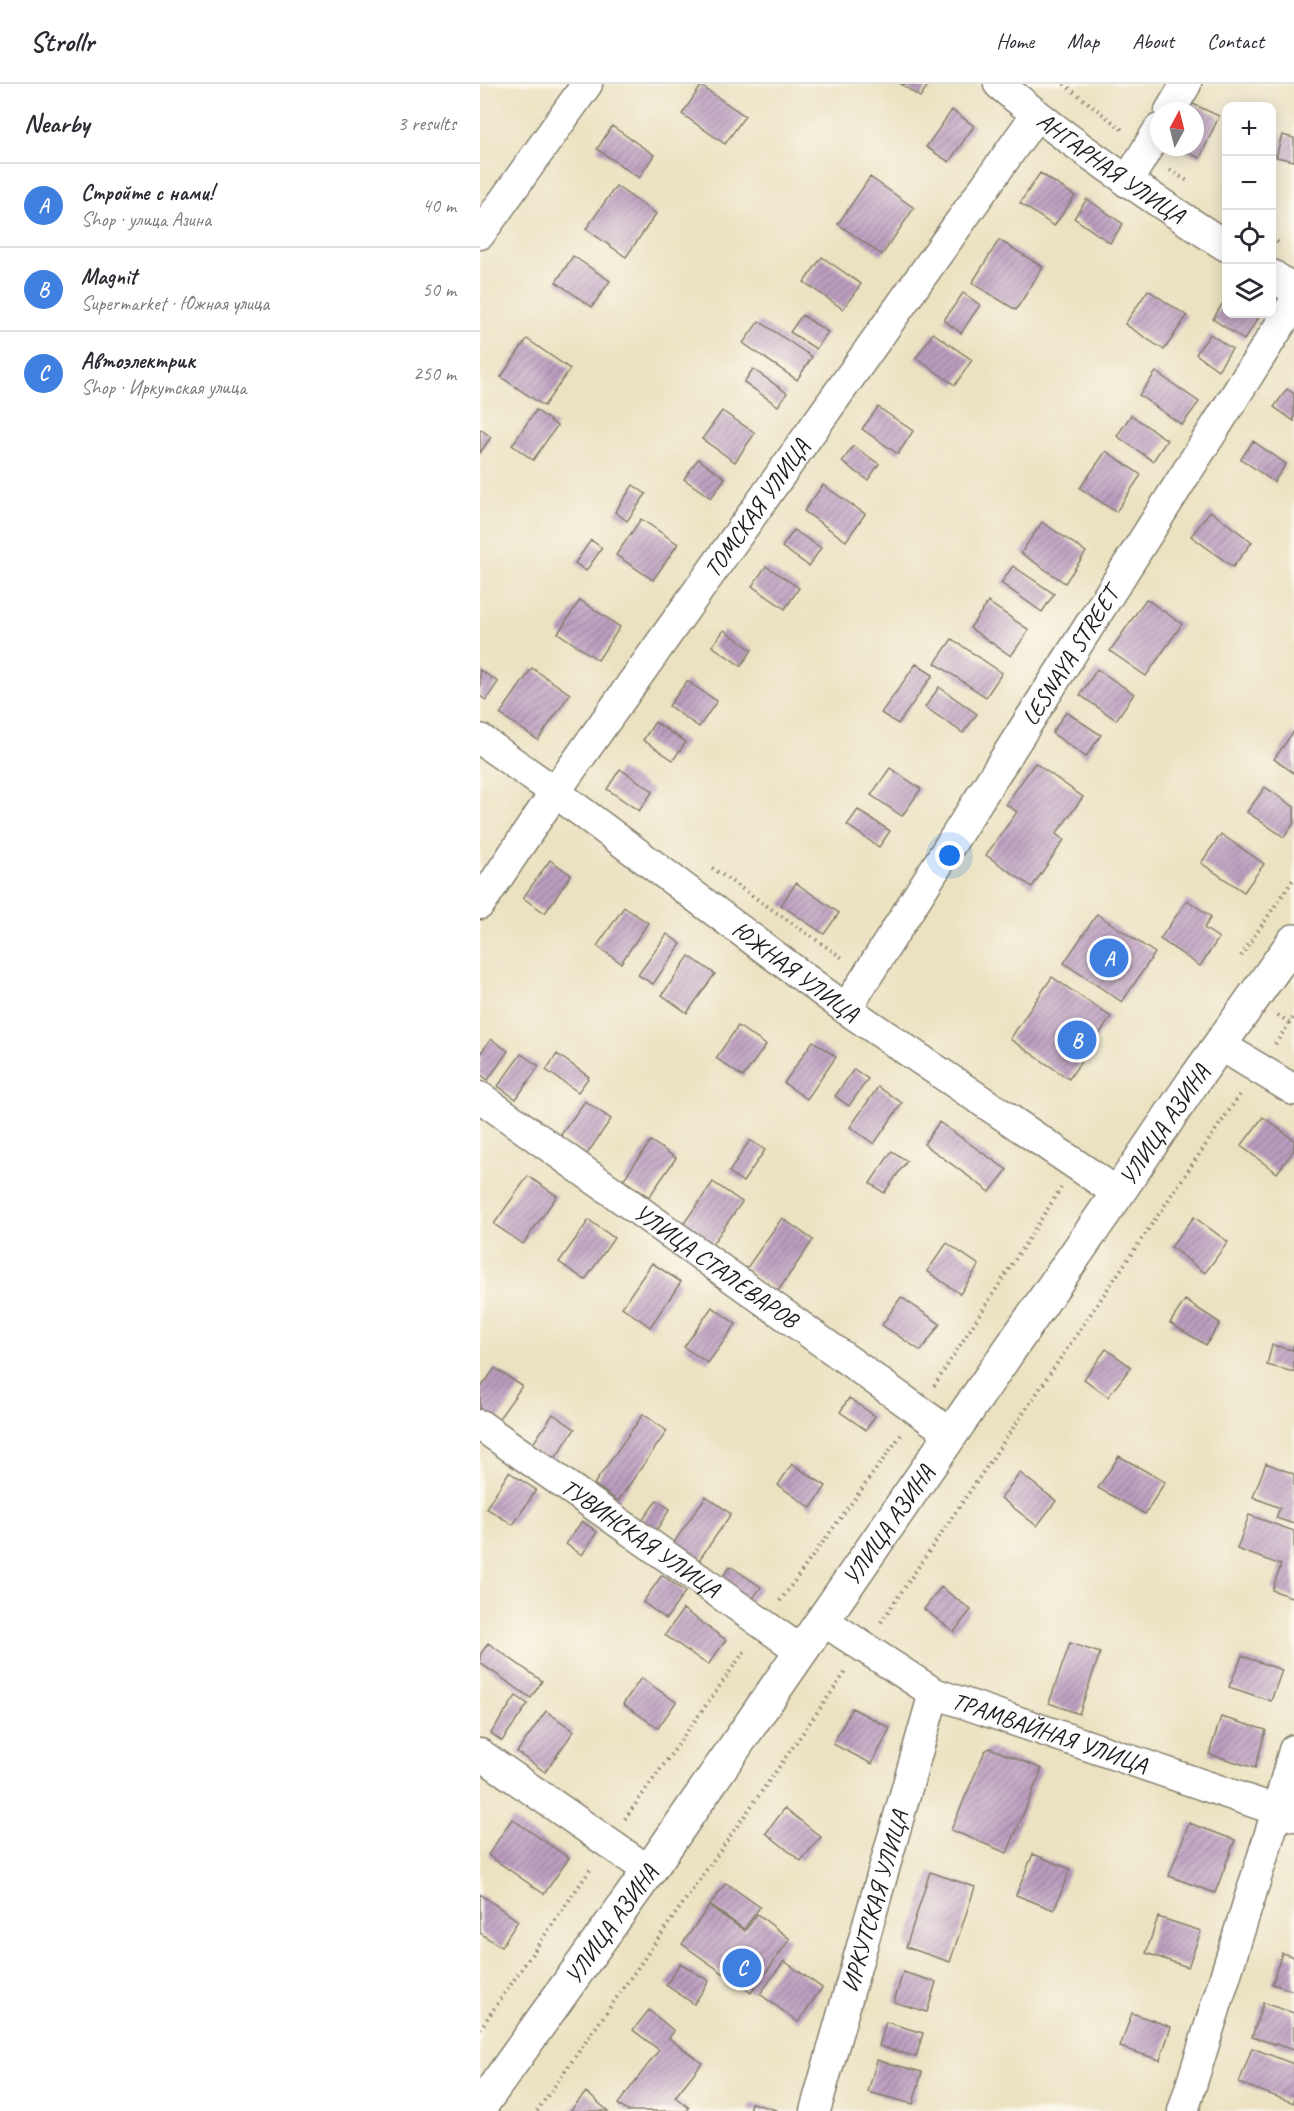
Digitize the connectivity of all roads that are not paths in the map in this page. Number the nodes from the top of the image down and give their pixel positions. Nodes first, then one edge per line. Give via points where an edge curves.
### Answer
1 (587, 84) edge
2 (999, 84) edge
3 (1186, 84) edge
4 (1175, 102) edge
5 (1036, 115) junction
6 (1150, 144) edge
7 (1127, 182) junction
8 (480, 234) edge
9 (1222, 243) edge
10 (1276, 278) edge
11 (1294, 290) edge
12 (1294, 303) edge
13 (480, 739) edge
14 (555, 792) junction
15 (480, 904) edge
16 (1294, 941) edge
17 (846, 1009) junction
18 (1220, 1044) junction
19 (1294, 1090) edge
20 (480, 1097) edge
21 (1118, 1193) junction
22 (480, 1425) edge
23 (951, 1434) junction
24 (822, 1620) junction
25 (801, 1650) junction
26 (934, 1693) junction
27 (1294, 1750) edge
28 (480, 1754) edge
29 (1286, 1813) edge
30 (648, 1871) junction
31 (482, 2100) edge
32 (815, 2111) edge
33 (1183, 2111) edge

1 - 8 street
2 - 5 street, АНГАРНАЯ УЛИЦА
3 - 4 street
5 - 7 street, АНГАРНАЯ УЛИЦА
5 - 14 street, ТОМСКАЯ УЛИЦА
6 - 7 street
7 - 9 street, АНГАРНАЯ УЛИЦА
10 - 11 street
12 - 17 street, LESNAYA STREET
13 - 14 street, ЮЖНАЯ УЛИЦА
14 - 15 street, ТОМСКАЯ УЛИЦА
14 - 17 street, ЮЖНАЯ УЛИЦА
16 - 18 main road, УЛИЦА АЗИНА
17 - 21 street, ЮЖНАЯ УЛИЦА
18 - 19 street
18 - 21 main road, УЛИЦА АЗИНА
20 - 23 street, УЛИЦА СТАЛЕВАРОВ
21 - 23 main road, УЛИЦА АЗИНА
22 - 25 street, ТУВИНСКАЯ УЛИЦА
23 - 24 main road, УЛИЦА АЗИНА
24 - 25 main road, УЛИЦА АЗИНА
24 - 26 street, ТРАМВАЙНАЯ УЛИЦА
25 - 30 main road, УЛИЦА АЗИНА
26 - 29 street, ТРАМВАЙНАЯ УЛИЦА
26 - 32 street, ИРКУТСКАЯ УЛИЦА
27 - 29 street
28 - 30 street
29 - 33 street
30 - 31 main road, УЛИЦА АЗИНА

